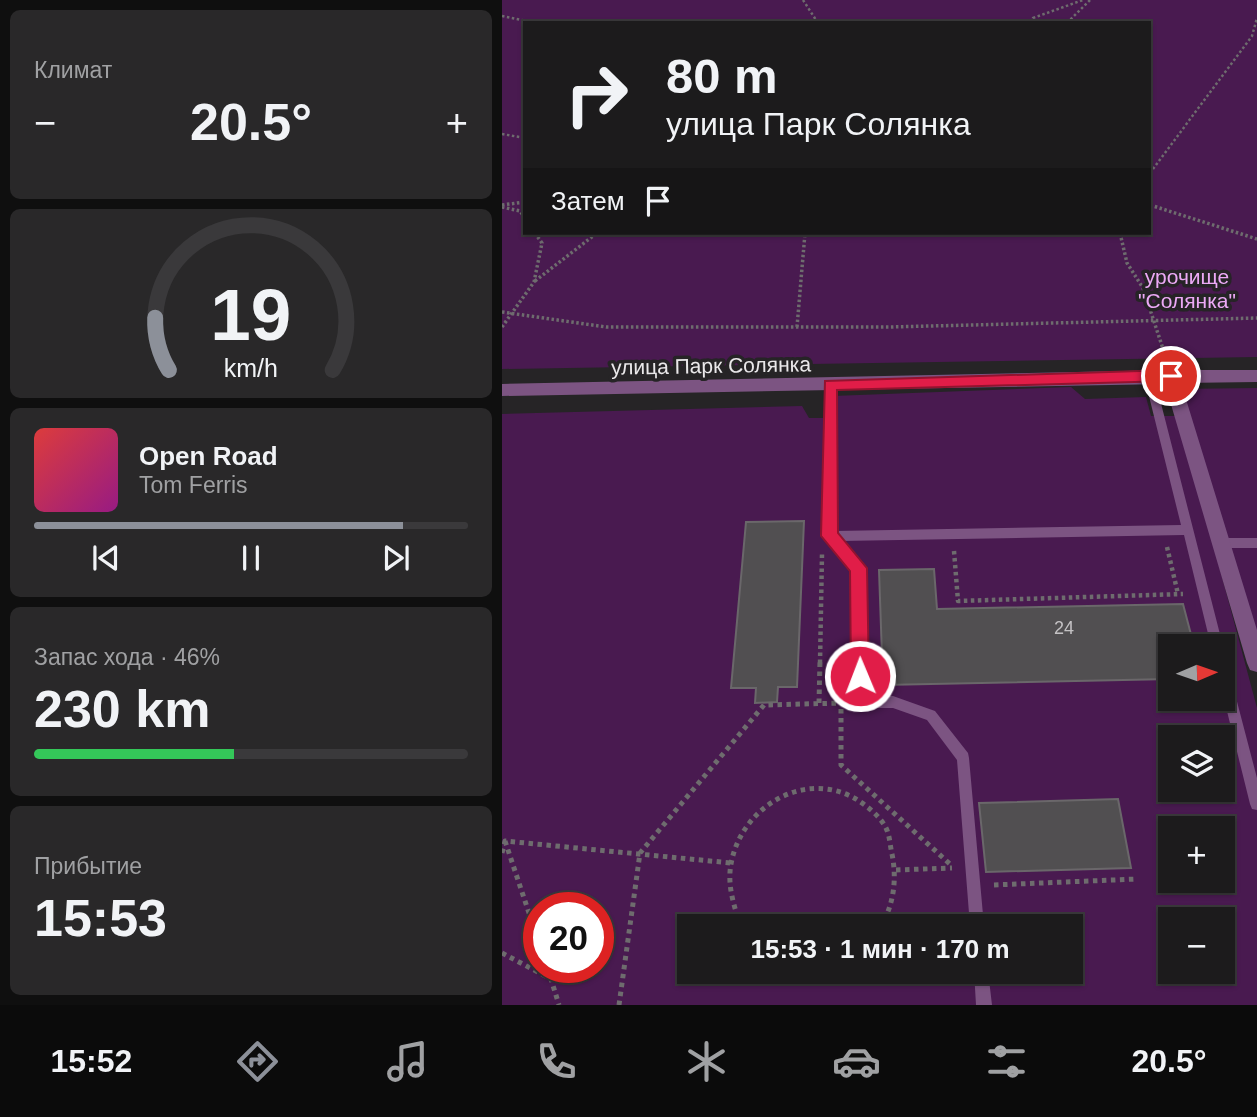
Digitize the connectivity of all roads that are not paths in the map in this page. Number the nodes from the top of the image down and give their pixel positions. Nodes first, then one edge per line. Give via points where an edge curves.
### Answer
1 (1149, 376) junction
2 (1171, 376) junction
3 (1257, 376) edge
4 (830, 385) junction
5 (502, 390) edge
6 (1187, 530) junction
7 (830, 536) junction
8 (1223, 543) junction
9 (1257, 543) edge
10 (1214, 634) edge
11 (1257, 663) edge
12 (1233, 711) edge
13 (1257, 804) edge
14 (976, 914) edge
15 (982, 984) edge
16 (984, 1005) edge

1 - 2 street, улица Парк Солянка
1 - 4 street, улица Парк Солянка
1 - 6 lane
2 - 3 street, улица Парк Солянка
2 - 8 street
4 - 5 street, улица Парк Солянка
4 - 7 lane
6 - 7 lane
6 - 10 lane
7 - 14 lane via 859,568 861,702 893,702 931,715 963,758
8 - 9 lane
8 - 11 street
12 - 13 lane
15 - 16 lane

